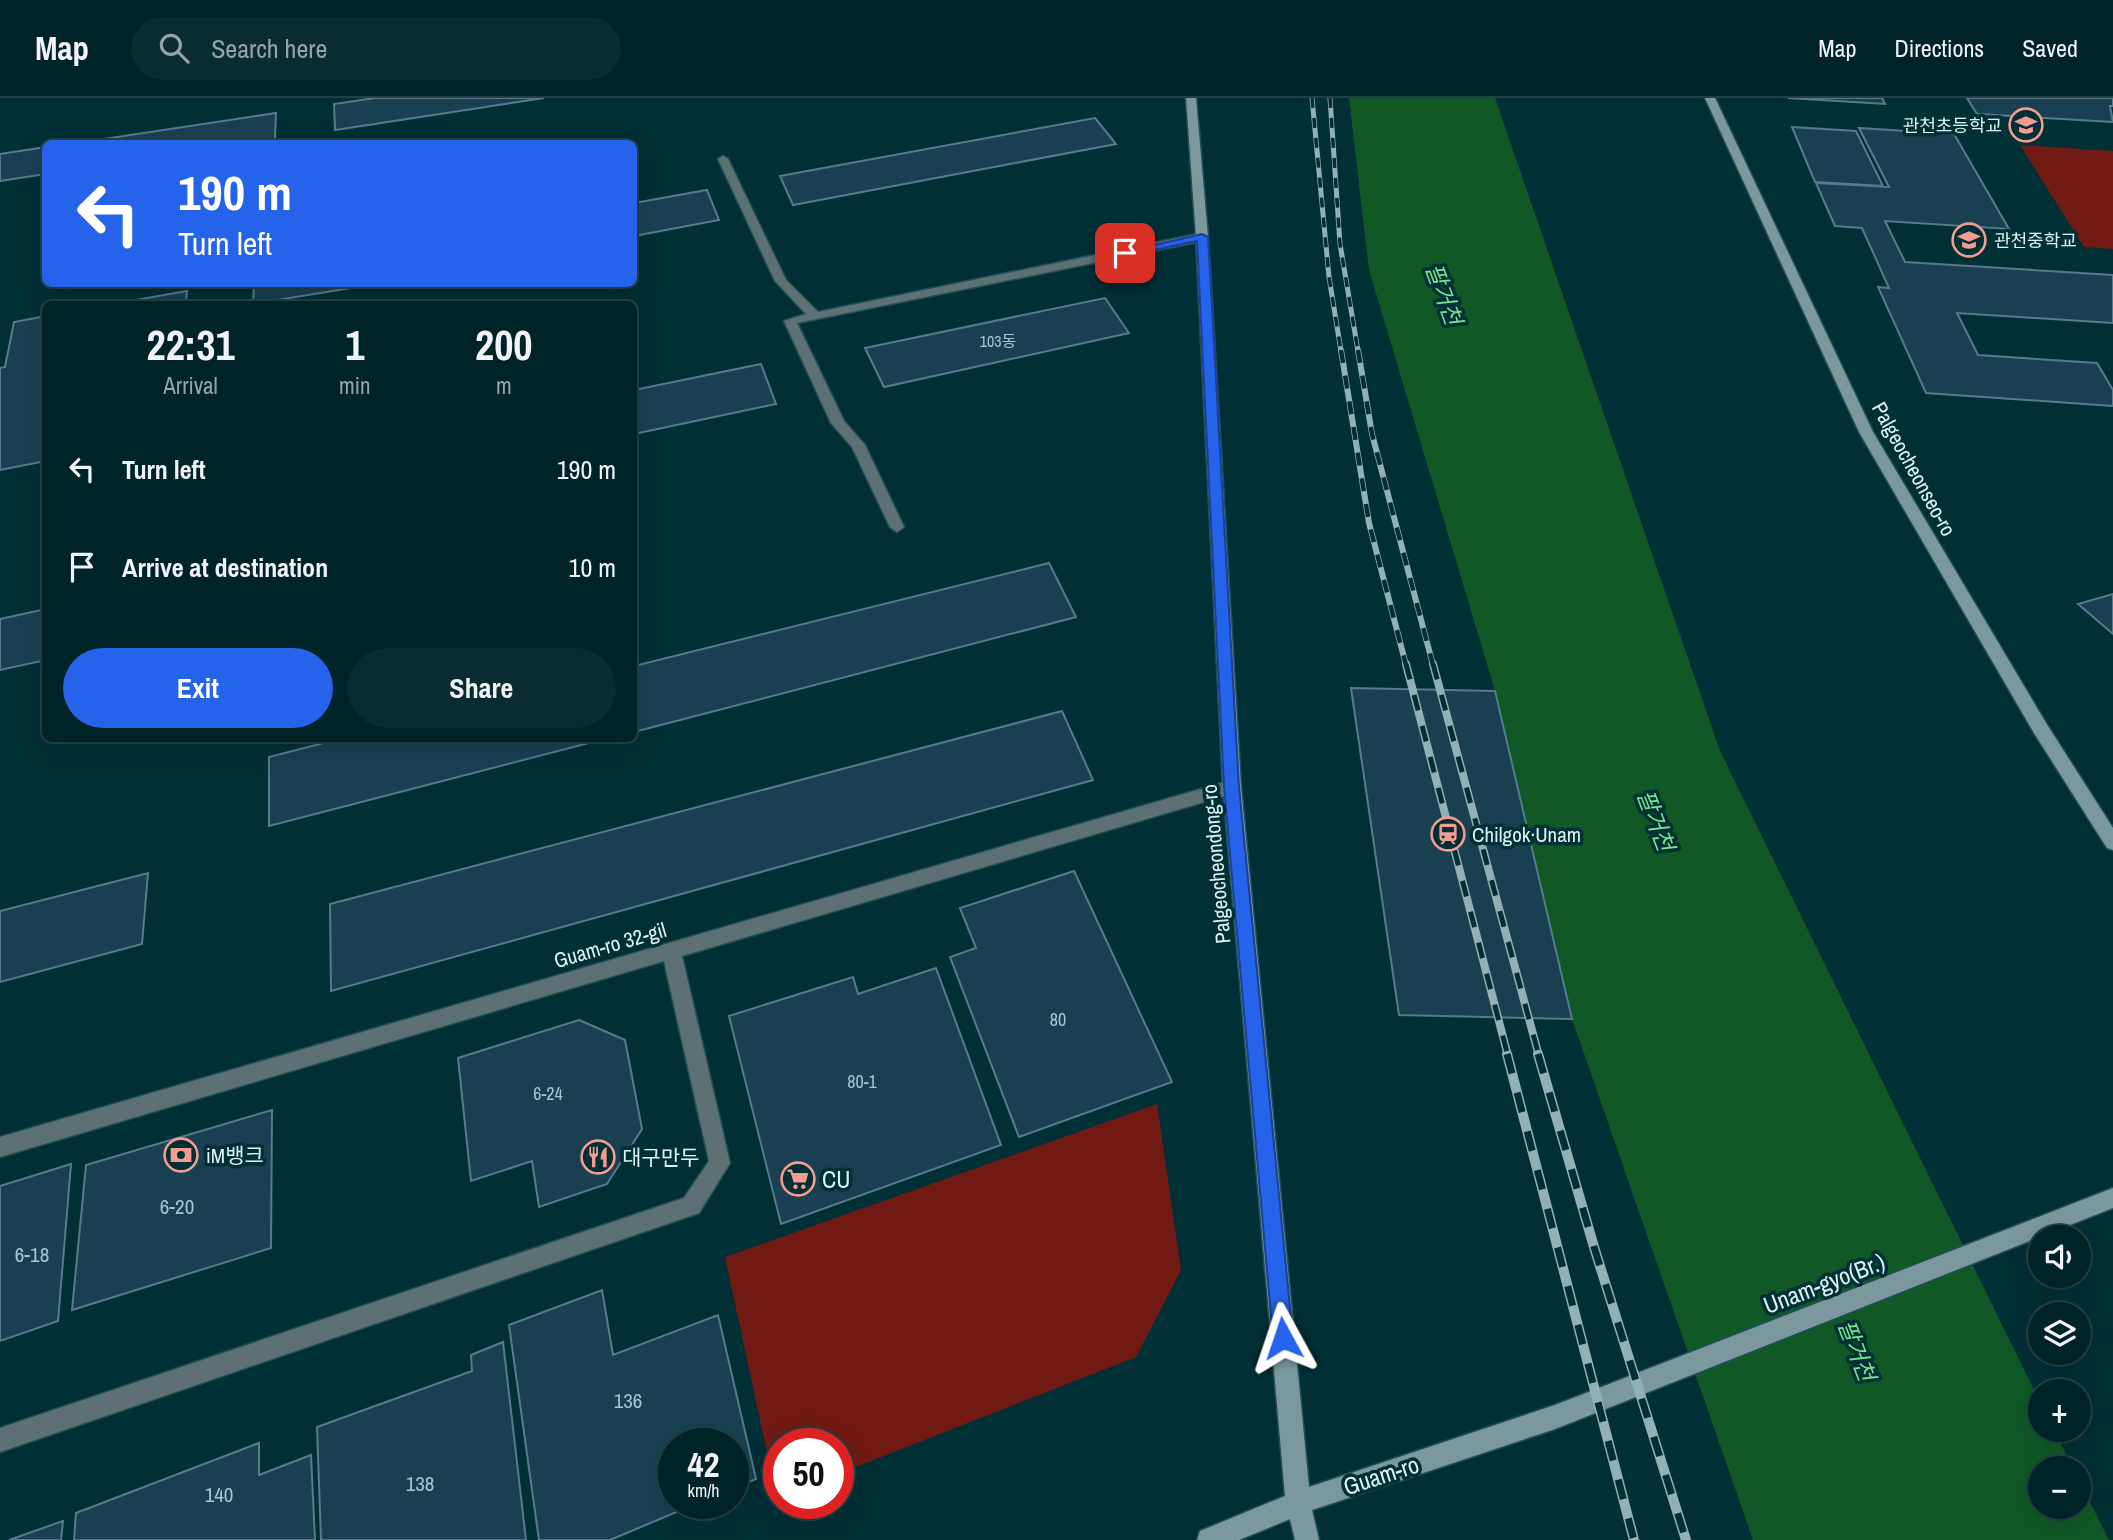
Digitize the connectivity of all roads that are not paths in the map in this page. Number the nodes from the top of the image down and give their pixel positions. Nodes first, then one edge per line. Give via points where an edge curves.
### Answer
1 (1191, 98) edge
2 (1710, 98) edge
3 (723, 159) dead end
4 (1202, 237) junction
5 (815, 316) junction
6 (897, 527) dead end
7 (1232, 787) junction
8 (2113, 843) edge
9 (671, 951) junction
10 (0, 1147) edge
11 (2113, 1198) edge
12 (1555, 1417) joint
13 (0, 1440) edge
14 (1298, 1503) junction
15 (1209, 1540) edge
16 (1307, 1540) edge

1 - 4 main road, Palgeocheondong-ro
2 - 8 main road, Palgeocheonseo-ro via 1866,432 2039,728
3 - 5 street via 781,281
4 - 5 street
4 - 7 main road, Palgeocheondong-ro
5 - 6 street via 790,321 838,424 858,445
7 - 9 street, Guam-ro 32-gil
7 - 14 main road, Palgeocheondong-ro
9 - 10 street, Guam-ro 32-gil
9 - 13 street via 720,1163 691,1206
11 - 12 main road, Unam-gyo(Br.)
12 - 14 main road, Guam-ro
14 - 15 main road, Guam-ro
14 - 16 main road, Palgeocheondong-ro

